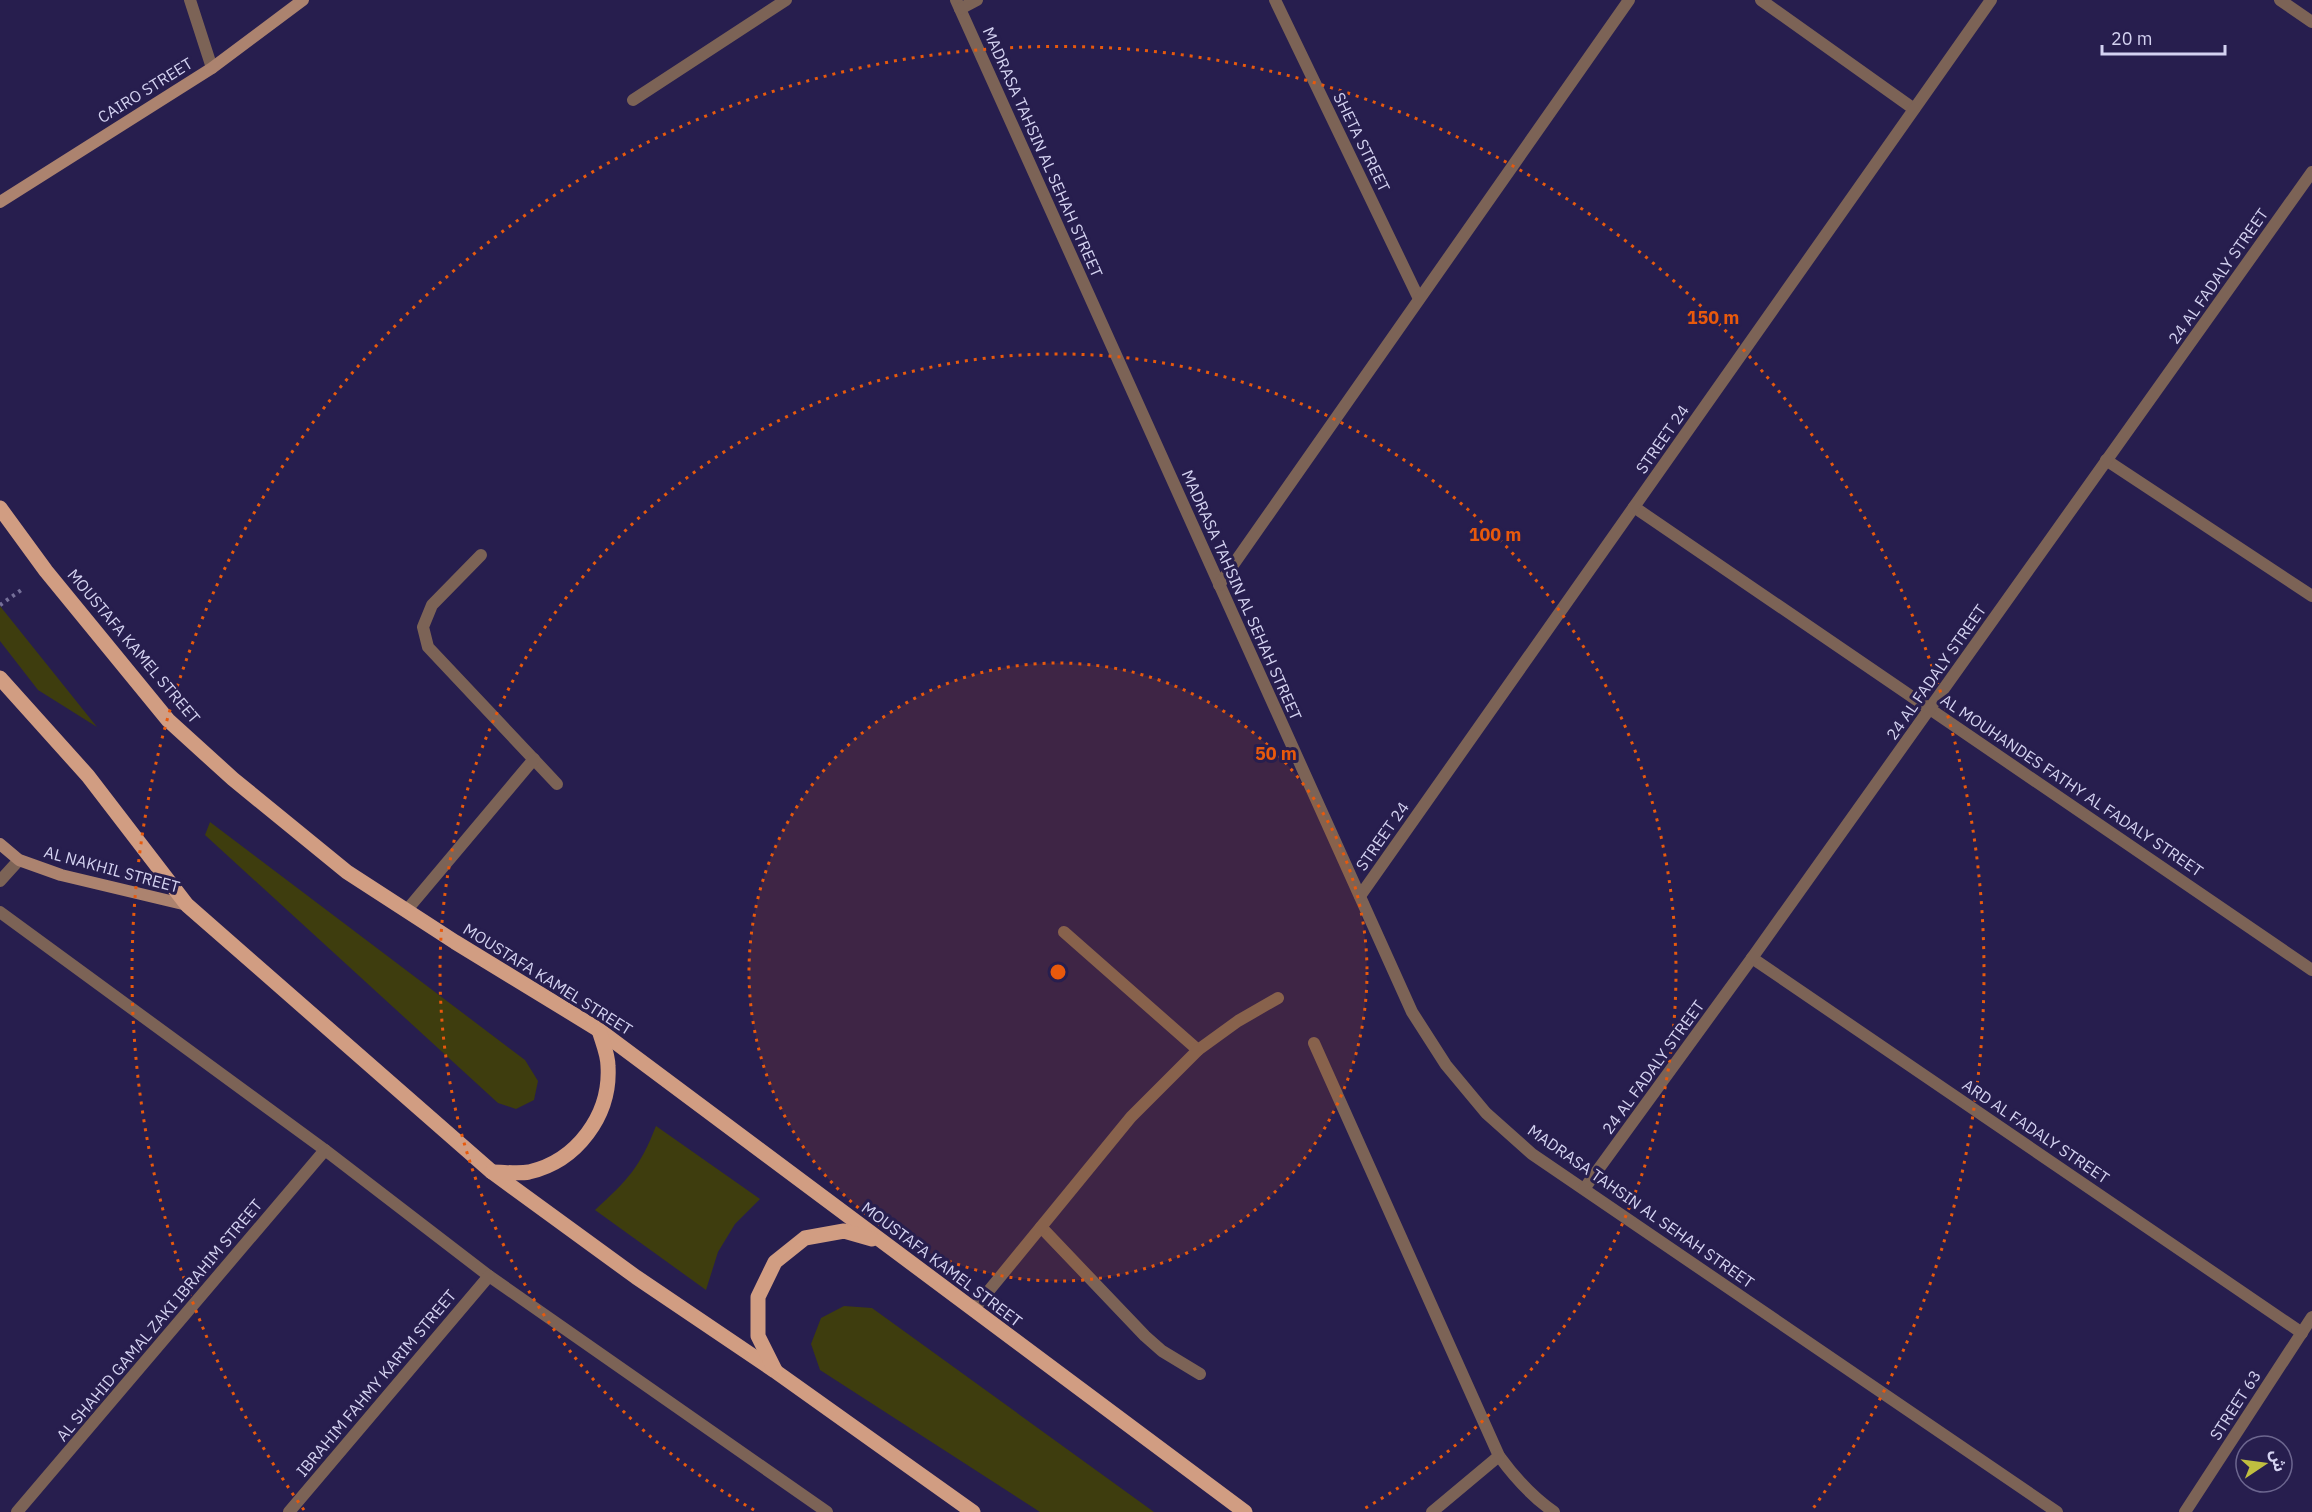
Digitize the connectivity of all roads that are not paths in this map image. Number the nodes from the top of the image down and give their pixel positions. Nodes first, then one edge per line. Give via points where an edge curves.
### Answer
1 (190, 0) edge
2 (303, 0) edge
3 (786, 0) edge
4 (977, 0) edge
5 (1275, 0) edge
6 (1629, 0) edge
7 (1761, 0) edge
8 (1991, 0) edge
9 (2280, 0) edge
10 (958, 4) edge
11 (2312, 22) edge
12 (212, 68) junction
13 (633, 100) dead end
14 (1914, 109) junction
15 (2312, 172) edge
16 (0, 202) edge
17 (1419, 299) junction
18 (2106, 460) junction
19 (1634, 507) junction
20 (0, 508) edge
21 (481, 555) dead end
22 (1220, 585) junction
23 (2312, 596) edge
24 (0, 678) edge
25 (1930, 708) junction
26 (534, 759) junction
27 (557, 784) dead end
28 (0, 844) edge
29 (18, 860) junction
30 (0, 881) edge
31 (1360, 896) junction
32 (186, 905) junction
33 (406, 911) junction
34 (0, 912) edge
35 (1064, 932) dead end
36 (1752, 958) junction
37 (2312, 970) edge
38 (1278, 998) dead end
39 (599, 1030) junction
40 (1314, 1042) dead end
41 (1198, 1050) junction
42 (325, 1150) junction
43 (492, 1172) junction
44 (1584, 1189) junction
45 (1041, 1227) junction
46 (880, 1241) junction
47 (489, 1276) junction
48 (973, 1310) junction
49 (2312, 1317) edge
50 (2301, 1333) junction
51 (775, 1371) junction
52 (1200, 1374) dead end
53 (1499, 1456) junction
54 (17, 1512) edge
55 (289, 1512) edge
56 (827, 1512) edge
57 (973, 1512) edge
58 (1245, 1512) edge
59 (1432, 1512) edge
60 (1554, 1512) edge
61 (2057, 1512) edge
62 (2185, 1512) edge

1 - 12 street
2 - 12 street, CAIRO STREET
3 - 13 street
4 - 10 street
5 - 17 street, SHETA STREET
6 - 17 street
7 - 14 street
8 - 14 street, STREET 24
9 - 11 street
10 - 22 street, MADRASA TAHSIN AL SEHAH STREET
12 - 16 street, CAIRO STREET
14 - 19 street, STREET 24
15 - 18 street, 24 AL FADALY STREET
17 - 22 street
18 - 23 street
18 - 25 street, 24 AL FADALY STREET
19 - 25 street, AL MOUHANDES FATHY AL FADALY STREET
19 - 31 street, STREET 24
20 - 33 main road, MOUSTAFA KAMEL STREET via 46,571 168,720 347,872
21 - 26 street via 432,605 423,627 428,647
22 - 31 street, MADRASA TAHSIN AL SEHAH STREET
24 - 32 main road via 88,776
25 - 36 street, 24 AL FADALY STREET
25 - 37 street, AL MOUHANDES FATHY AL FADALY STREET
26 - 27 street
26 - 33 street
28 - 29 street, AL NAKHIL STREET
29 - 30 street
29 - 32 street, AL NAKHIL STREET via 61,875
31 - 44 street, MADRASA TAHSIN AL SEHAH STREET via 1412,1012 1446,1065 1486,1113 1532,1155
32 - 43 main road
33 - 39 main road, MOUSTAFA KAMEL STREET
34 - 42 street
35 - 41 street
36 - 44 street, 24 AL FADALY STREET
36 - 50 street, ARD AL FADALY STREET
38 - 41 street
39 - 43 main road via 609,1065 605,1102 589,1134 562,1159 528,1172
39 - 46 main road, MOUSTAFA KAMEL STREET
40 - 53 street
41 - 45 street via 1131,1117
42 - 47 street
42 - 54 street, AL SHAHID GAMAL ZAKI IBRAHIM STREET
43 - 51 main road via 636,1277
44 - 61 street, MADRASA TAHSIN AL SEHAH STREET
45 - 48 street
45 - 52 street via 1145,1336
46 - 48 main road, MOUSTAFA KAMEL STREET
46 - 51 main road via 844,1231 815,1236 805,1238 775,1262 758,1297 758,1336
47 - 55 street, IBRAHIM FAHMY KARIM STREET
47 - 56 street
48 - 58 main road, MOUSTAFA KAMEL STREET
49 - 50 street, STREET 63
50 - 62 street, STREET 63
51 - 57 main road
53 - 59 street
53 - 60 street via 1516,1479

